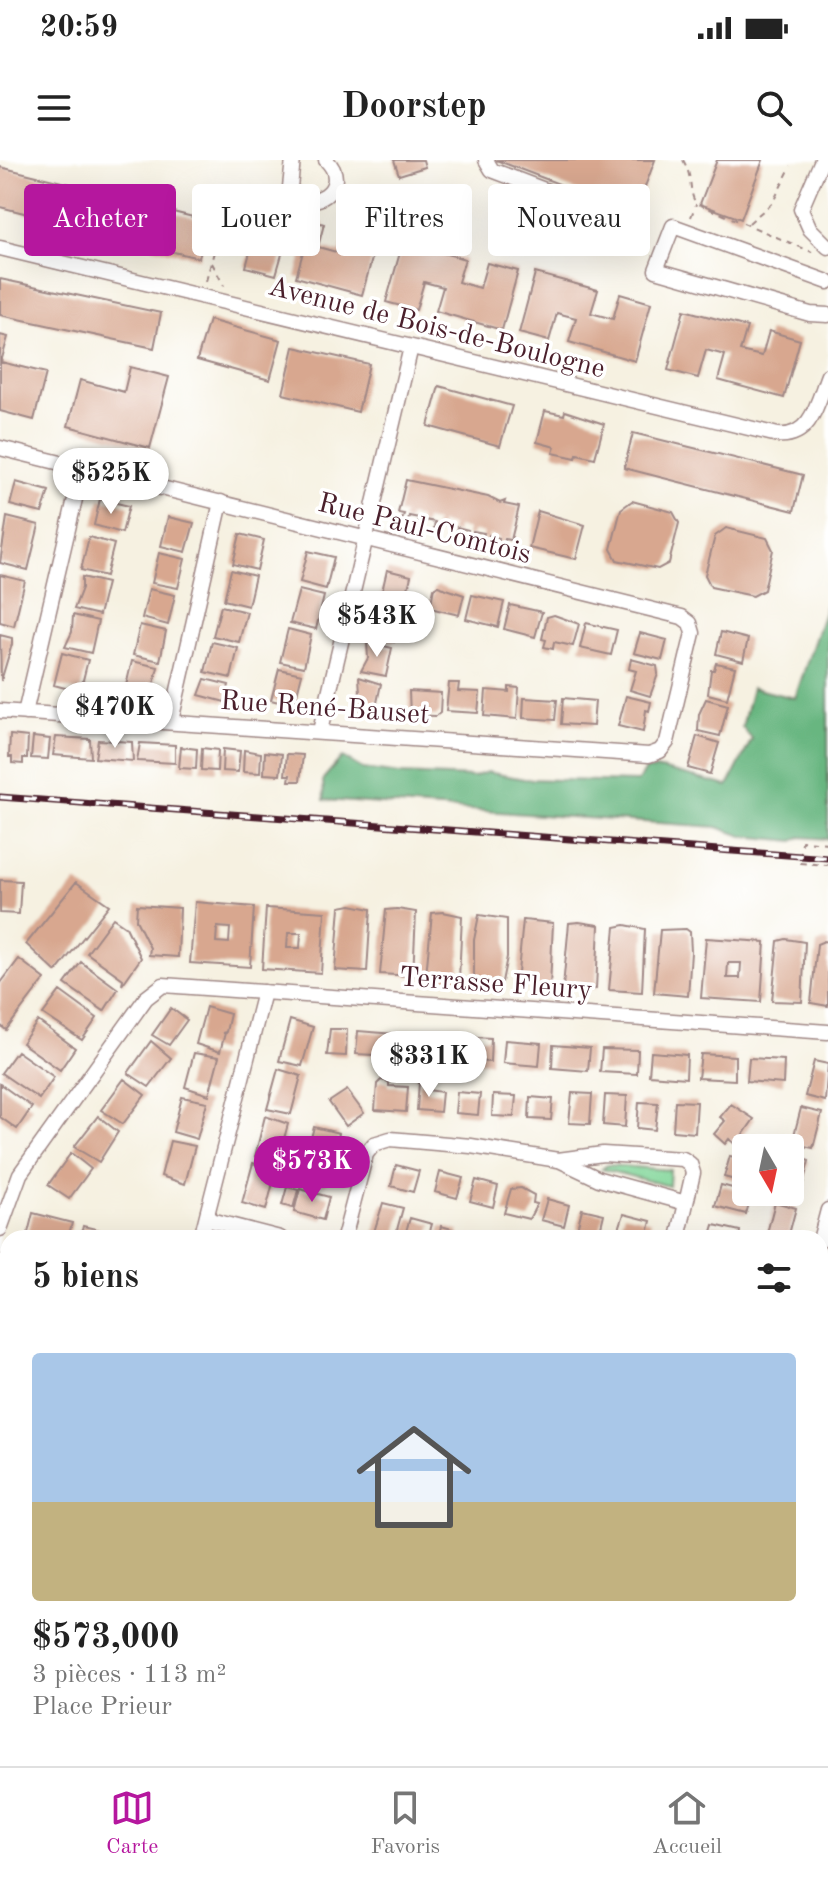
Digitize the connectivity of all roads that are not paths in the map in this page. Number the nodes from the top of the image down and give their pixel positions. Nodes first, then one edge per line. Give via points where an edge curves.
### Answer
1 (293, 160) edge
2 (326, 160) edge
3 (486, 160) edge
4 (822, 160) edge
5 (527, 184) edge
6 (0, 248) edge
7 (825, 266) edge
8 (828, 315) edge
9 (411, 347) junction
10 (828, 375) edge
11 (0, 448) edge
12 (82, 469) junction
13 (221, 502) junction
14 (365, 538) junction
15 (0, 711) edge
16 (25, 713) junction
17 (171, 721) junction
18 (320, 731) junction
19 (645, 755) joint
20 (264, 992) junction
21 (828, 1032) edge
22 (558, 1160) junction
23 (686, 1203) junction
24 (828, 1210) edge
25 (206, 1219) junction
26 (0, 1229) edge
27 (203, 1230) edge
28 (249, 1230) edge
29 (346, 1230) edge
30 (680, 1230) edge
31 (823, 1230) edge

1 - 2 street via 290,187 312,201 324,198 335,184 335,172
3 - 5 street via 497,173
4 - 7 street via 801,209
6 - 9 street, Avenue de Bois-de-Boulogne
7 - 8 street via 673,226 656,270
9 - 10 street, Avenue de Bois-de-Boulogne via 783,435 807,425
9 - 14 street
11 - 12 street, Rue Paul-Comtois
12 - 13 street, Rue Paul-Comtois
12 - 16 street
13 - 14 street, Rue Paul-Comtois
13 - 17 street
14 - 18 street
14 - 19 street, Rue Paul-Comtois via 688,620 693,633 667,742 657,753
15 - 16 street, Rue René-Bauset
16 - 17 street, Rue René-Bauset
17 - 18 street, Rue René-Bauset
18 - 19 street, Rue René-Bauset
20 - 21 street, Terrasse Fleury
20 - 25 street
20 - 26 street, Terrasse Fleury via 161,986 146,998 20,1174
22 - 23 street via 599,1179
22 - 23 street via 603,1154 686,1160 693,1173
22 - 29 street via 471,1146 381,1140 365,1157
23 - 30 street
24 - 31 street
25 - 27 street
25 - 28 street

